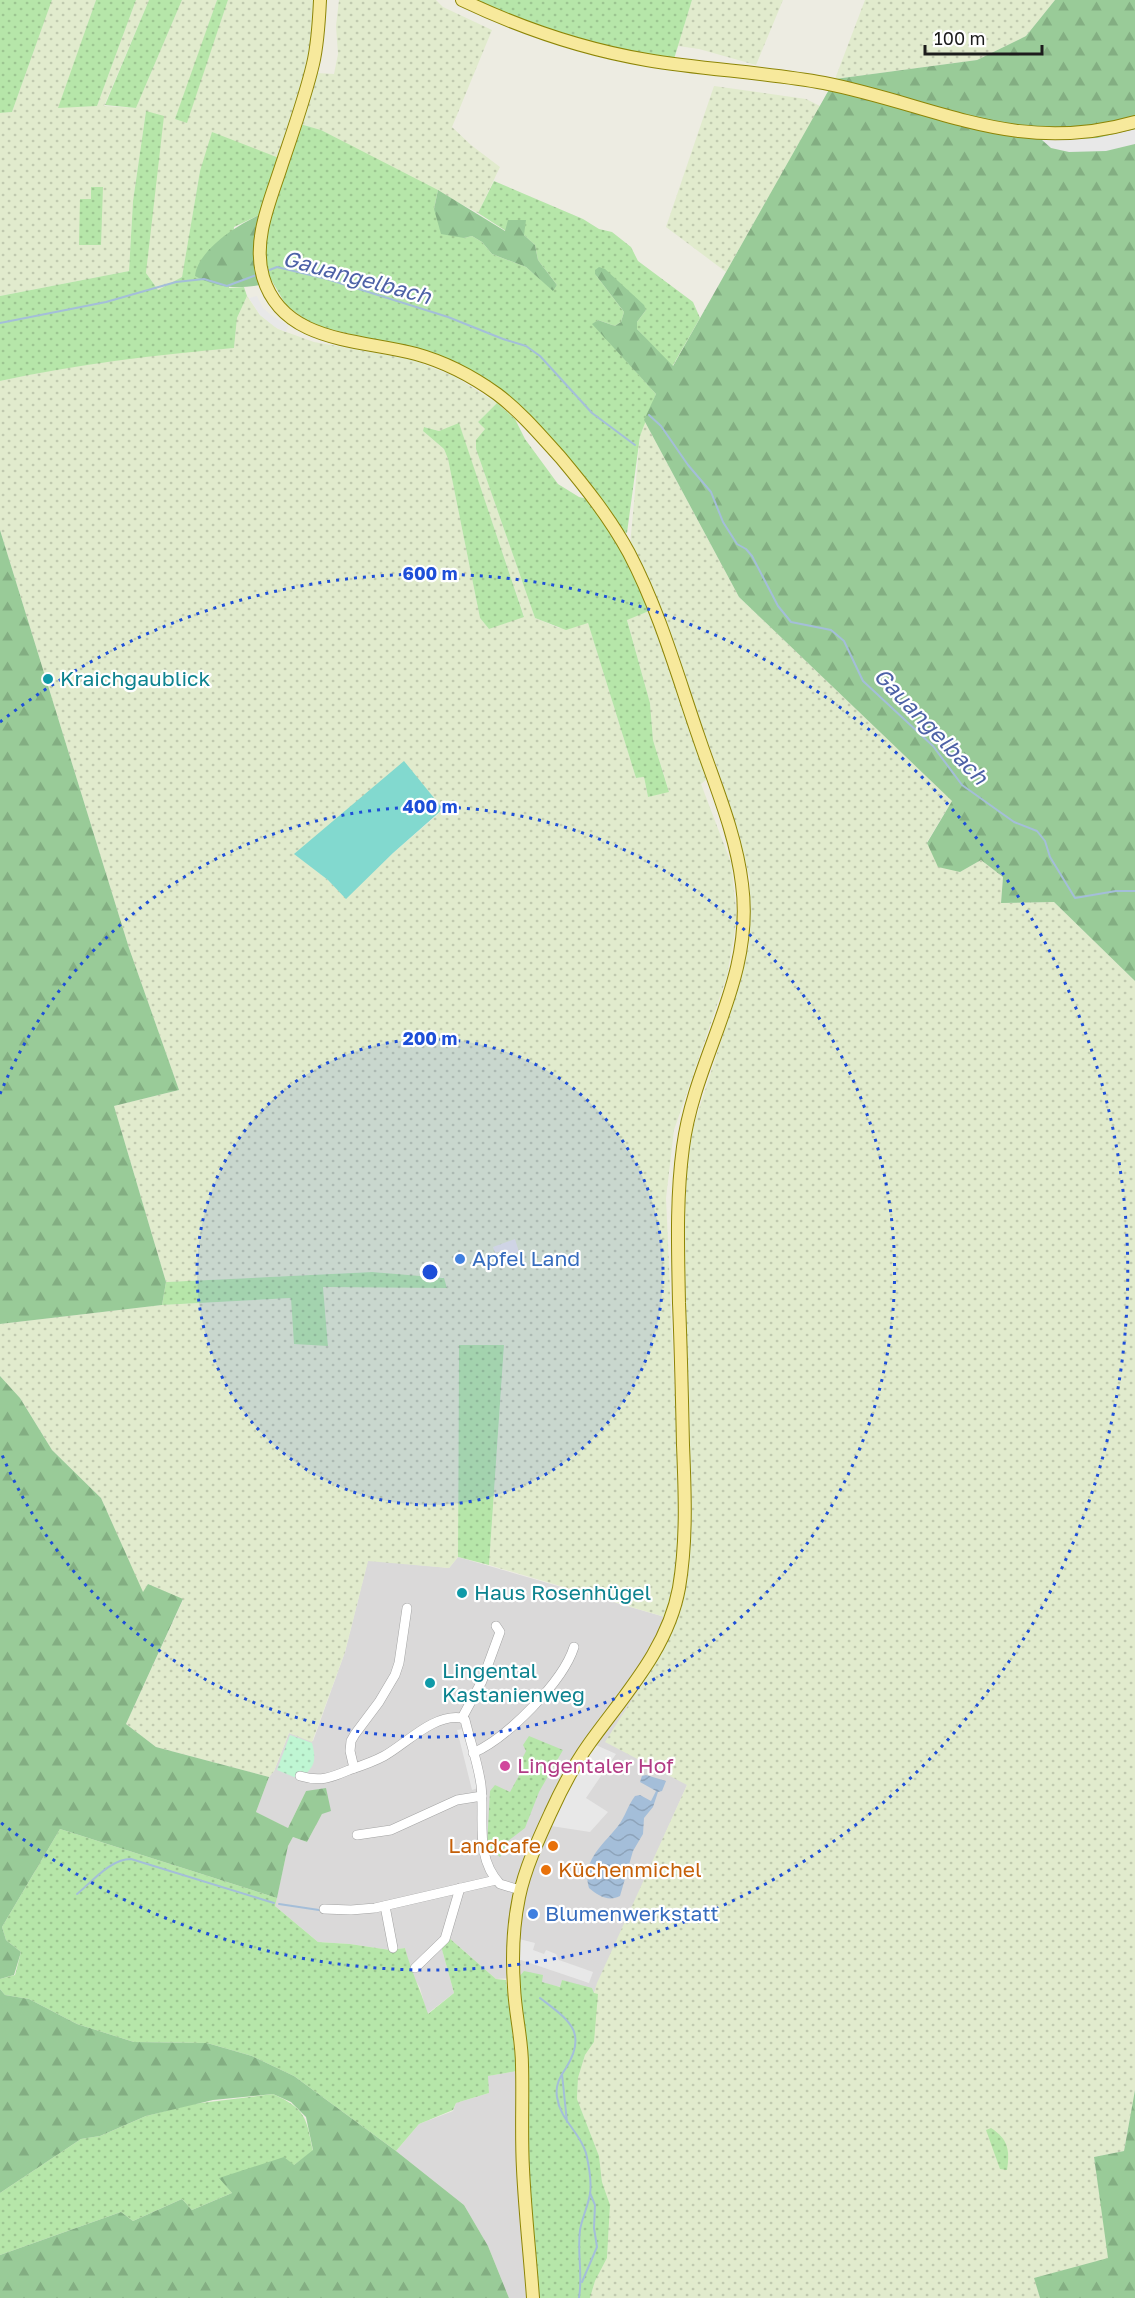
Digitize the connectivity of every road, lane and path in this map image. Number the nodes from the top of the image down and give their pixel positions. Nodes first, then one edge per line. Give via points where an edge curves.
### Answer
1 (320, 0) edge
2 (468, 1) edge
3 (1135, 122) edge
4 (406, 1608) dead end
5 (496, 1626) dead end
6 (574, 1647) dead end
7 (462, 1718) junction
8 (473, 1753) junction
9 (354, 1768) junction
10 (300, 1776) dead end
11 (482, 1796) junction
12 (357, 1835) dead end
13 (496, 1880) junction
14 (460, 1888) junction
15 (520, 1890) junction
16 (385, 1906) junction
17 (324, 1909) dead end
18 (393, 1948) dead end
19 (416, 1968) dead end
20 (533, 2298) edge

1 - 15 main road via 313,65 263,227 260,256 267,287 287,315 309,329 333,338 432,359 481,383 522,416 591,494 627,549 651,602 731,832 743,885 744,932 738,968 688,1116 677,1198 684,1486 678,1595 652,1656 580,1757 552,1811
2 - 3 main road via 535,32 598,50 827,84 987,127 1071,134
4 - 9 street via 395,1675 351,1741
5 - 7 street via 500,1632 492,1657
6 - 8 street via 568,1664 525,1714
7 - 8 street
7 - 9 street via 427,1727 386,1755
8 - 11 street
9 - 10 street via 324,1780
11 - 12 street via 457,1800 391,1830
11 - 13 street via 483,1846
13 - 14 street
13 - 15 street
14 - 16 street
14 - 19 street via 445,1939
15 - 20 main road via 513,1982 522,2056 523,2172
16 - 17 street
16 - 18 street

